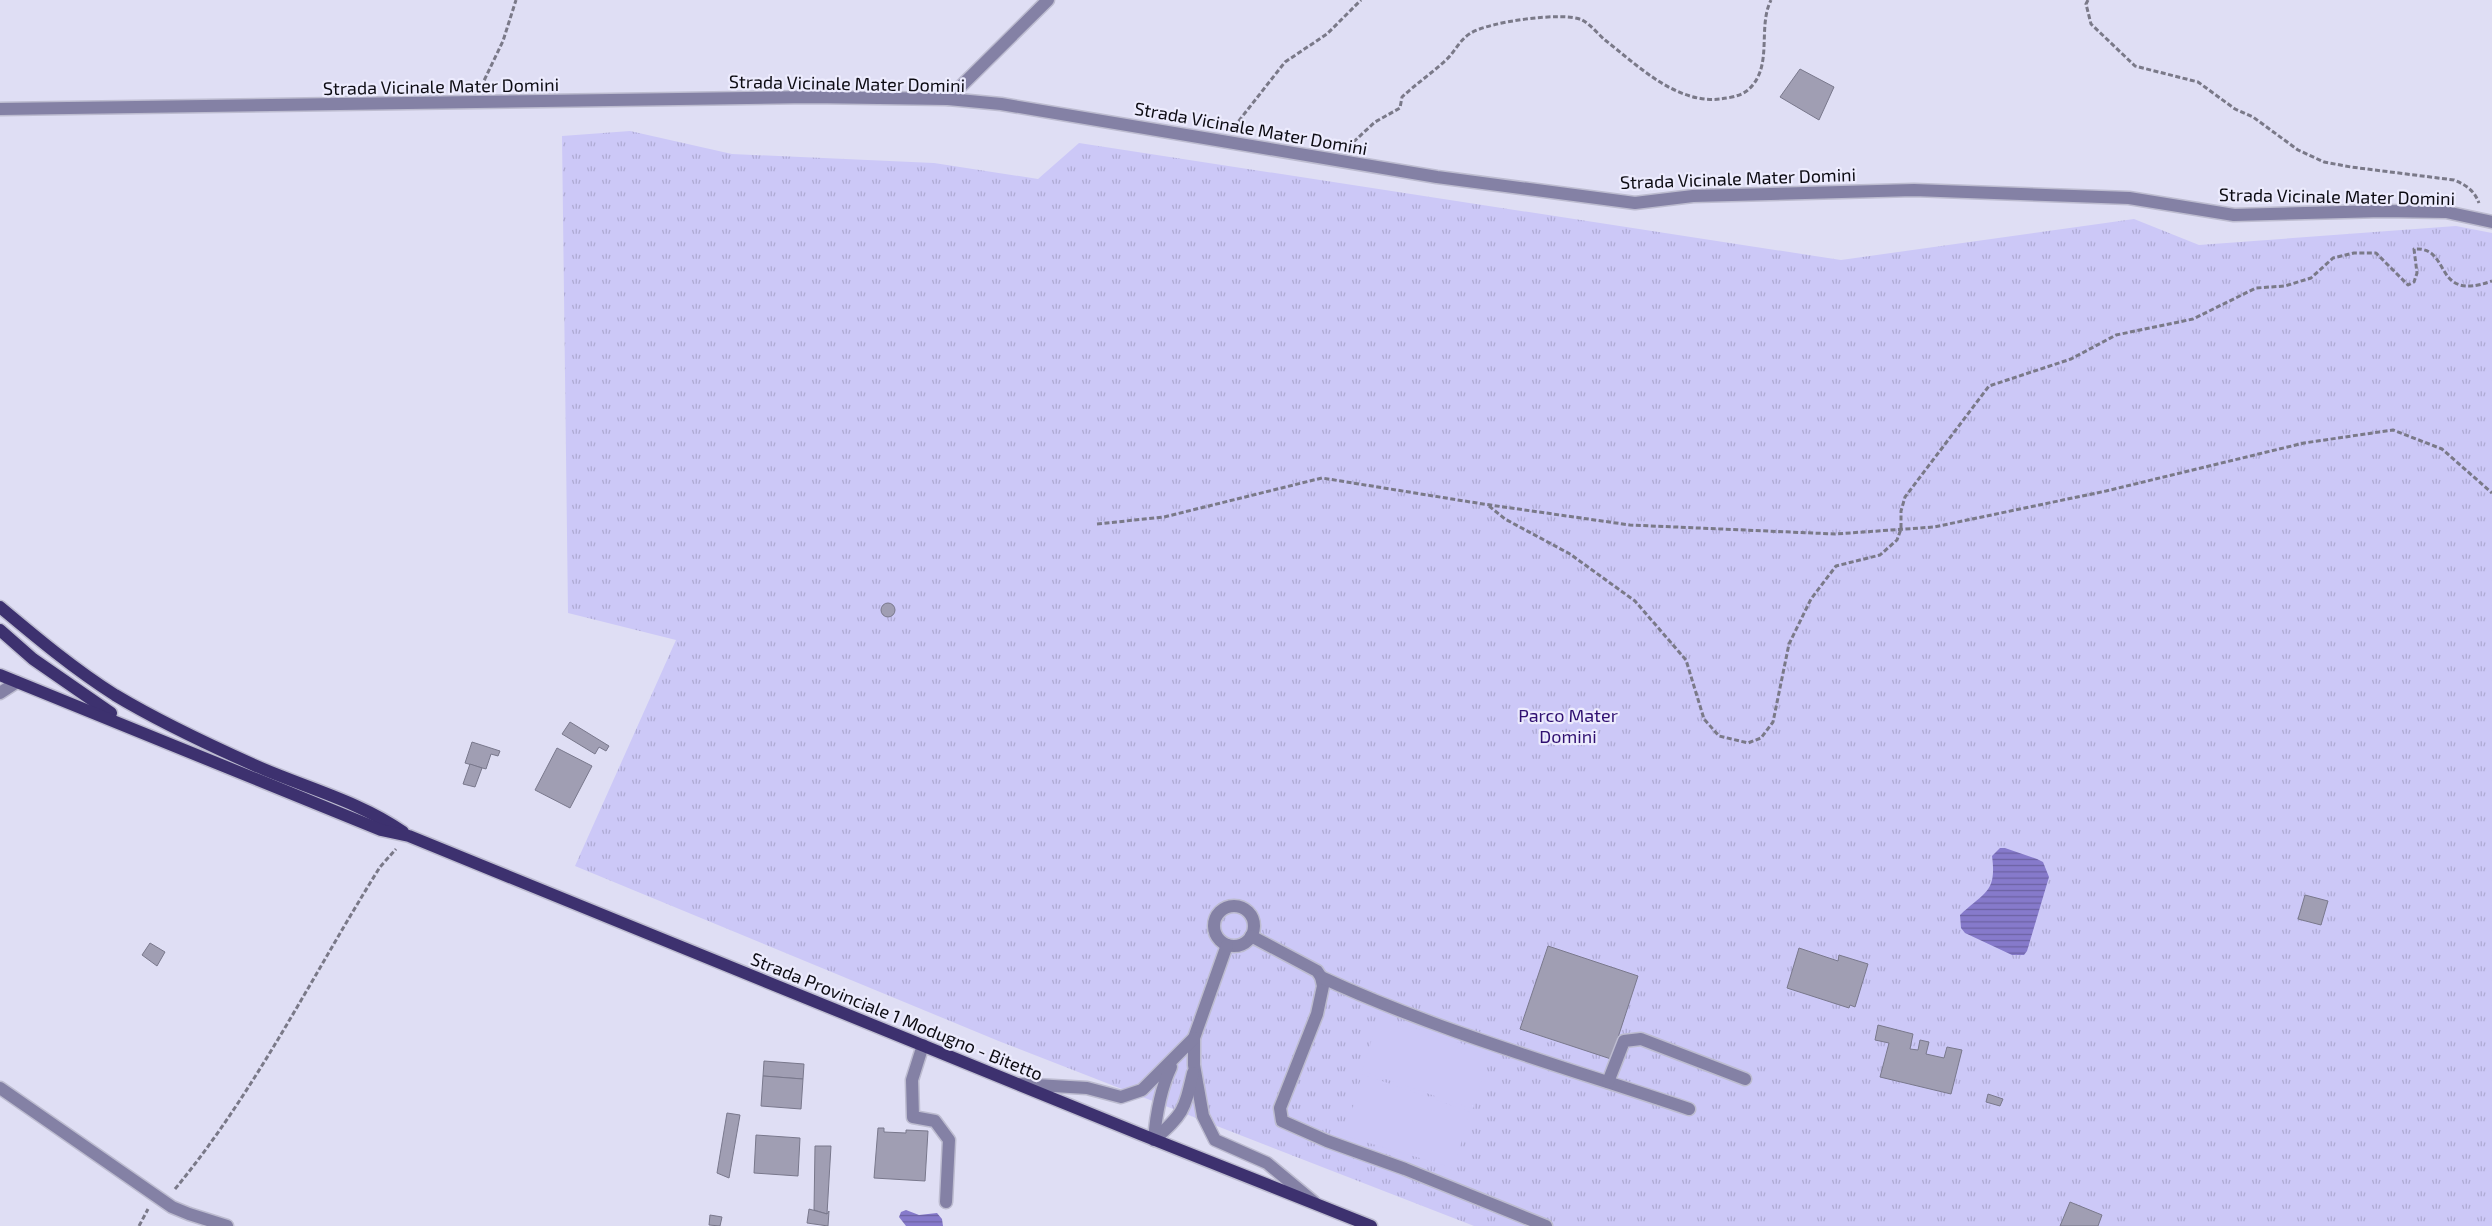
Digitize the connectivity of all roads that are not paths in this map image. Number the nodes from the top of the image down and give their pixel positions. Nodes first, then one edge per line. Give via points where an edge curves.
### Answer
1 (1048, 0) edge
2 (948, 99) junction
3 (0, 109) edge
4 (2487, 221) edge
5 (0, 607) edge
6 (0, 630) edge
7 (0, 675) edge
8 (17, 682) junction
9 (0, 693) edge
10 (150, 736) junction
11 (409, 836) junction
12 (1251, 936) junction
13 (1227, 945) junction
14 (1321, 976) junction
15 (1194, 1038) junction
16 (923, 1045) junction
17 (1174, 1060) junction
18 (1194, 1066) junction
19 (1745, 1079) dead end
20 (1608, 1082) junction
21 (1017, 1084) junction
22 (0, 1088) edge
23 (1689, 1109) dead end
24 (1154, 1140) junction
25 (946, 1202) dead end
26 (1316, 1203) junction
27 (227, 1226) edge
28 (1371, 1226) edge
29 (1546, 1226) edge

1 - 2 street
2 - 3 street, Strada Vicinale Mater Domini via 810,97
2 - 4 street, Strada Vicinale Mater Domini via 1001,104 1436,177 1635,203 1693,196 1914,190 2129,198 2234,215 2446,212
5 - 11 main road, Strada Provinciale 1 Modugno - Bitetto via 70,664 158,719 260,767 384,818
6 - 10 main road via 69,686
7 - 8 main road
8 - 9 street
8 - 10 main road
10 - 11 main road, Strada Provinciale 1 Modugno - Bitetto via 381,830
11 - 16 main road, Strada Provinciale 1 Modugno - Bitetto
12 - 13 street via 1240,945
12 - 13 street via 1254,924 1248,912 1230,906 1218,912 1214,924 1217,937
12 - 14 street
13 - 15 street
14 - 20 street via 1354,992
14 - 29 street via 1323,986 1317,1014 1280,1108 1282,1121
15 - 17 street
15 - 18 street
16 - 21 main road, Strada Provinciale 1 Modugno - Bitetto
16 - 25 street via 912,1080 913,1116 935,1121 949,1140
17 - 21 street via 1142,1090 1121,1097 1087,1088
17 - 24 street via 1164,1081
18 - 24 street via 1180,1117
18 - 26 street via 1203,1116 1215,1140 1267,1163
19 - 20 street via 1641,1038 1624,1040
20 - 23 street
21 - 24 main road, Strada Provinciale 1 Modugno - Bitetto
22 - 27 street via 160,1199 189,1214
24 - 26 main road, Strada Provinciale 1 Modugno - Bitetto
26 - 28 main road, Strada Provinciale 1 Modugno - Bitetto

